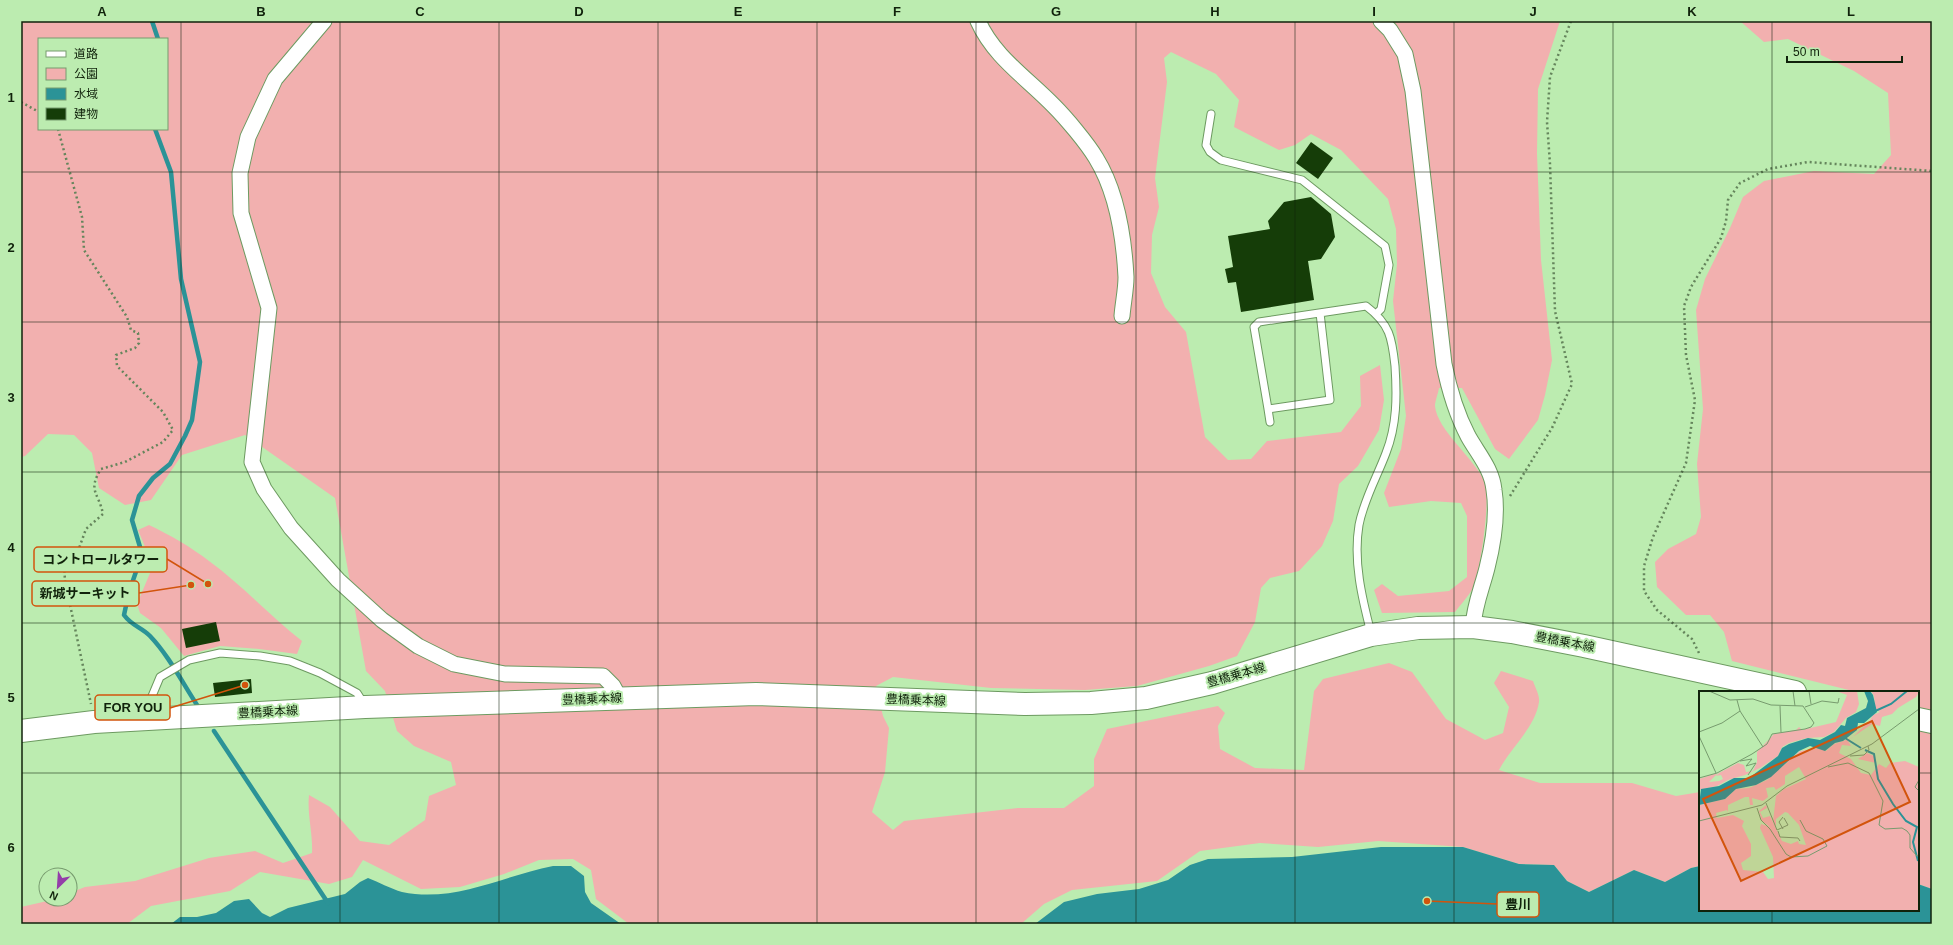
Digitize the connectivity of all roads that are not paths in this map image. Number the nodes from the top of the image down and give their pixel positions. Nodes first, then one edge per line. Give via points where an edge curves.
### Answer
1 (324, 21) edge
2 (978, 21) edge
3 (1381, 21) edge
4 (1211, 114) dead end
5 (1320, 313) junction
6 (1376, 314) junction
7 (1122, 316) dead end
8 (1268, 409) junction
9 (1270, 422) dead end
10 (1473, 627) junction
11 (1371, 635) junction
12 (1790, 691) edge
13 (619, 698) junction
14 (365, 707) junction
15 (148, 719) junction
16 (1919, 719) edge
17 (1932, 722) edge
18 (21, 731) edge

1 - 13 street via 275,79 248,137 240,174 241,214 269,308 252,462 264,489 291,528 338,580 382,620 418,646 454,664 505,674 603,676 613,686
2 - 7 street via 1000,56 1055,107 1096,158 1110,186 1121,228 1126,278
3 - 10 street via 1405,54 1413,91 1444,364 1452,399 1468,435 1491,473 1495,491 1494,526 1487,567 1474,612
4 - 6 lane via 1206,145 1221,160 1302,180 1385,246 1388,265 1381,309
5 - 6 lane via 1366,306
5 - 8 lane via 1330,400
5 - 8 lane via 1259,322 1254,327
6 - 11 lane via 1386,326 1392,342 1397,395 1394,425 1386,452 1367,496 1359,525 1357,557 1361,594
8 - 9 lane
10 - 11 main road, 豊橋乗本線 via 1418,628
10 - 12 main road, 豊橋乗本線 via 1577,644
11 - 13 main road, 豊橋乗本線 via 1212,683 1146,698 1091,703 1025,704 756,694
13 - 14 main road, 豊橋乗本線
14 - 15 main road, 豊橋乗本線
14 - 15 lane via 357,693 320,673 290,661 220,654 189,660 160,677 147,708
15 - 18 main road, 豊橋乗本線 via 94,722
16 - 17 main road

